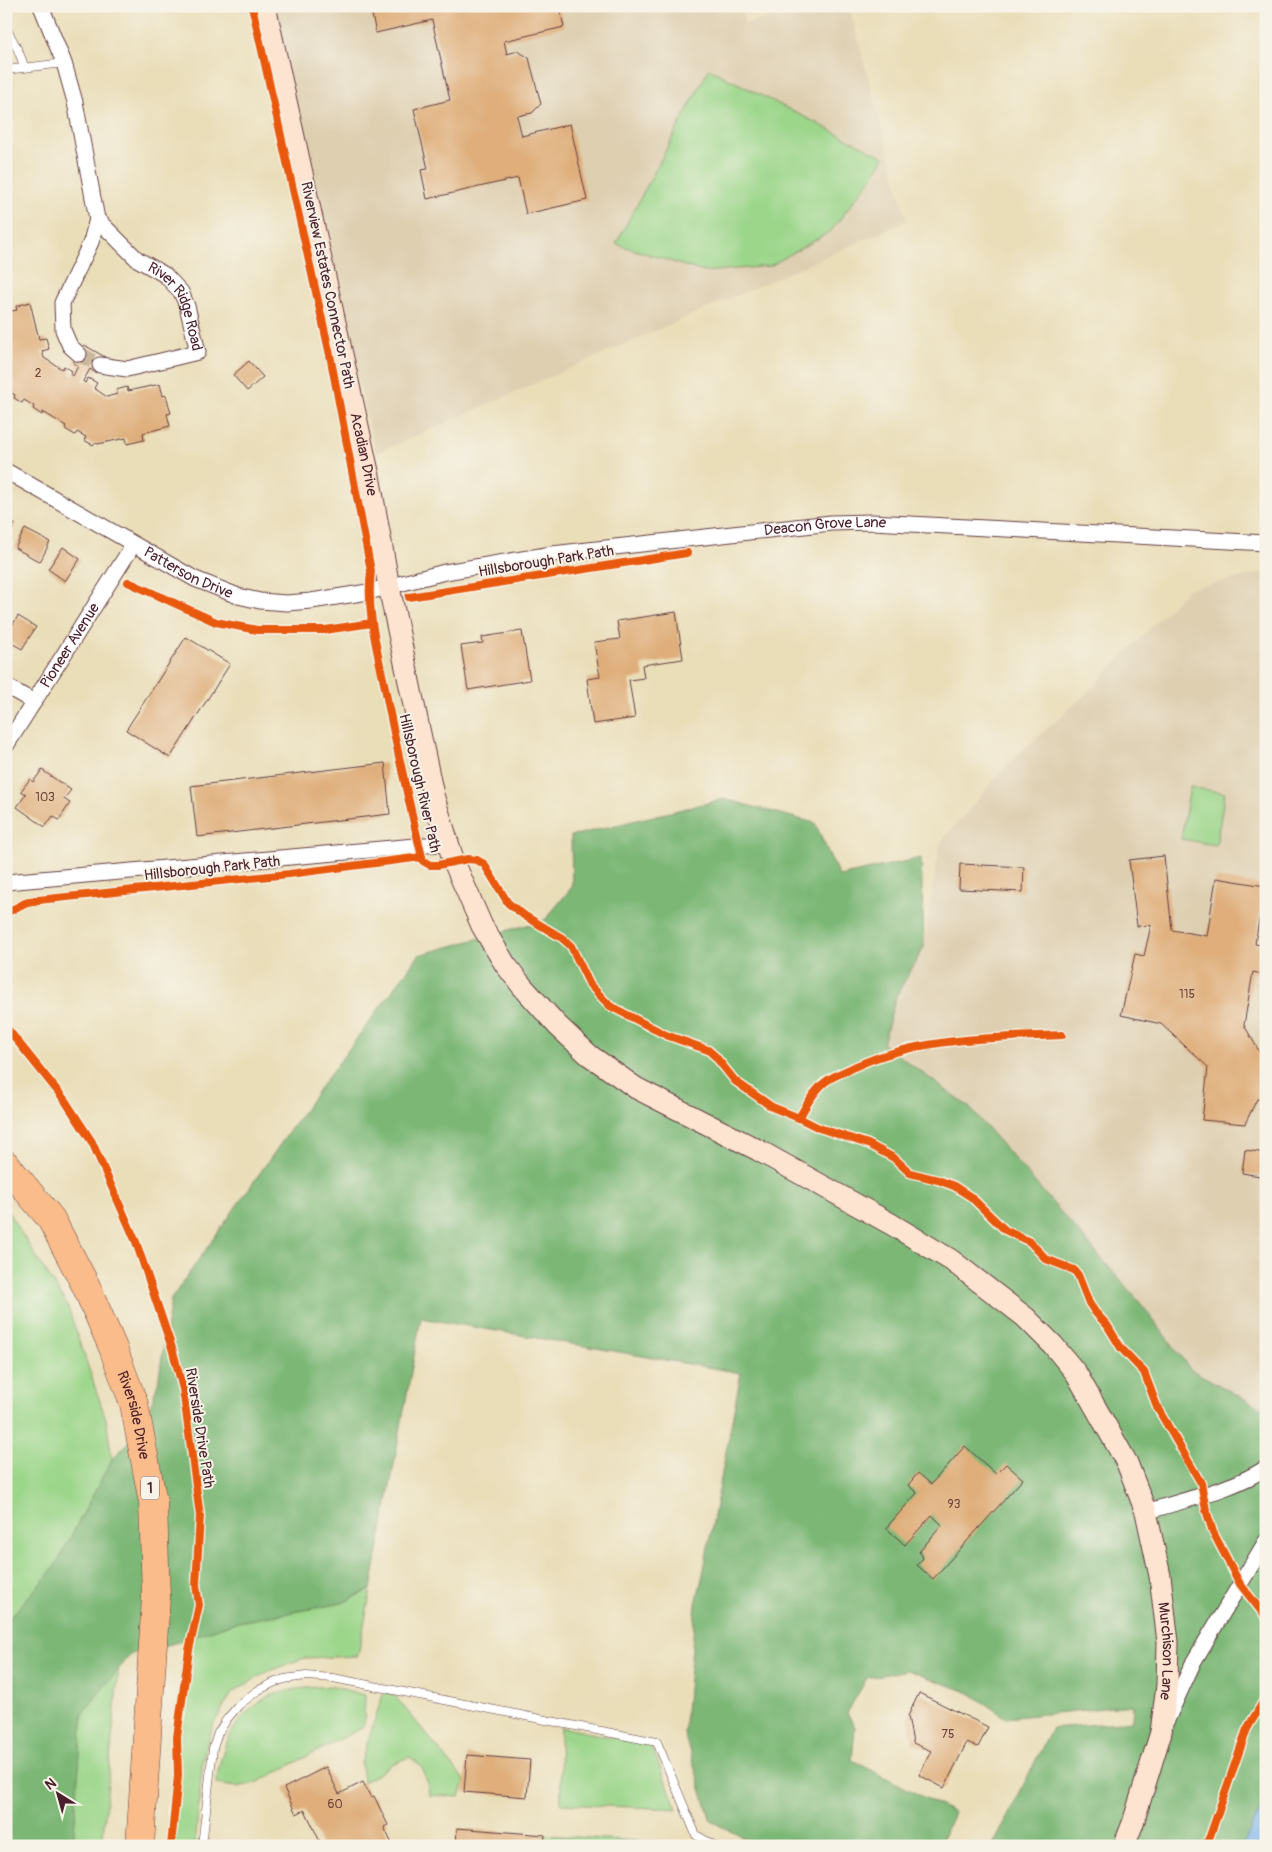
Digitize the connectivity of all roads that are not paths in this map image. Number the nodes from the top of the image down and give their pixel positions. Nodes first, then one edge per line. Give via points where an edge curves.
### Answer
1 (265, 6) edge
2 (45, 7) edge
3 (6, 28) edge
4 (64, 63) junction
5 (25, 68) junction
6 (6, 70) edge
7 (97, 219) junction
8 (79, 354) tunnel mouth
9 (100, 365) tunnel mouth
10 (6, 471) edge
11 (1266, 543) edge
12 (133, 545) junction
13 (389, 587) junction
14 (6, 686) edge
15 (34, 702) junction
16 (6, 746) edge
17 (449, 843) junction
18 (6, 882) edge
19 (6, 1165) edge
20 (1266, 1468) edge
21 (1146, 1512) junction
22 (1266, 1541) edge
23 (1161, 1732) junction
24 (140, 1846) edge
25 (202, 1846) edge
26 (715, 1846) edge
27 (1124, 1846) edge

1 - 13 street, Acadian Drive via 369,476
2 - 4 street
3 - 5 lane
4 - 5 lane
4 - 7 street via 75,102
5 - 6 lane
7 - 8 street via 91,242 62,303 63,330 70,346
7 - 9 street, River Ridge Road via 137,259 165,275 181,292 198,352 127,369
10 - 12 street, Patterson Drive
11 - 13 street, Deacon Grove Lane via 845,522 552,554 445,572
12 - 13 street, Patterson Drive via 217,589 260,601 311,602
12 - 15 street, Pioneer Avenue
13 - 17 street, Acadian Drive via 433,795
14 - 15 street
15 - 16 street, Pioneer Avenue
17 - 18 street
17 - 21 street, Murchison Lane via 482,926 506,964 539,1005 589,1055 636,1088 766,1155 951,1260 1024,1316 1076,1373 1127,1463
19 - 24 highway, Riverside Drive / 1 via 56,1227 113,1348 136,1413 153,1502 156,1597
20 - 21 street via 1229,1487
21 - 23 street, Murchison Lane via 1160,1576 1168,1642
22 - 23 street via 1194,1661
23 - 27 street, Murchison Lane
25 - 26 lane via 213,1748 222,1725 239,1705 257,1691 284,1680 306,1676 333,1678 657,1742 696,1835

